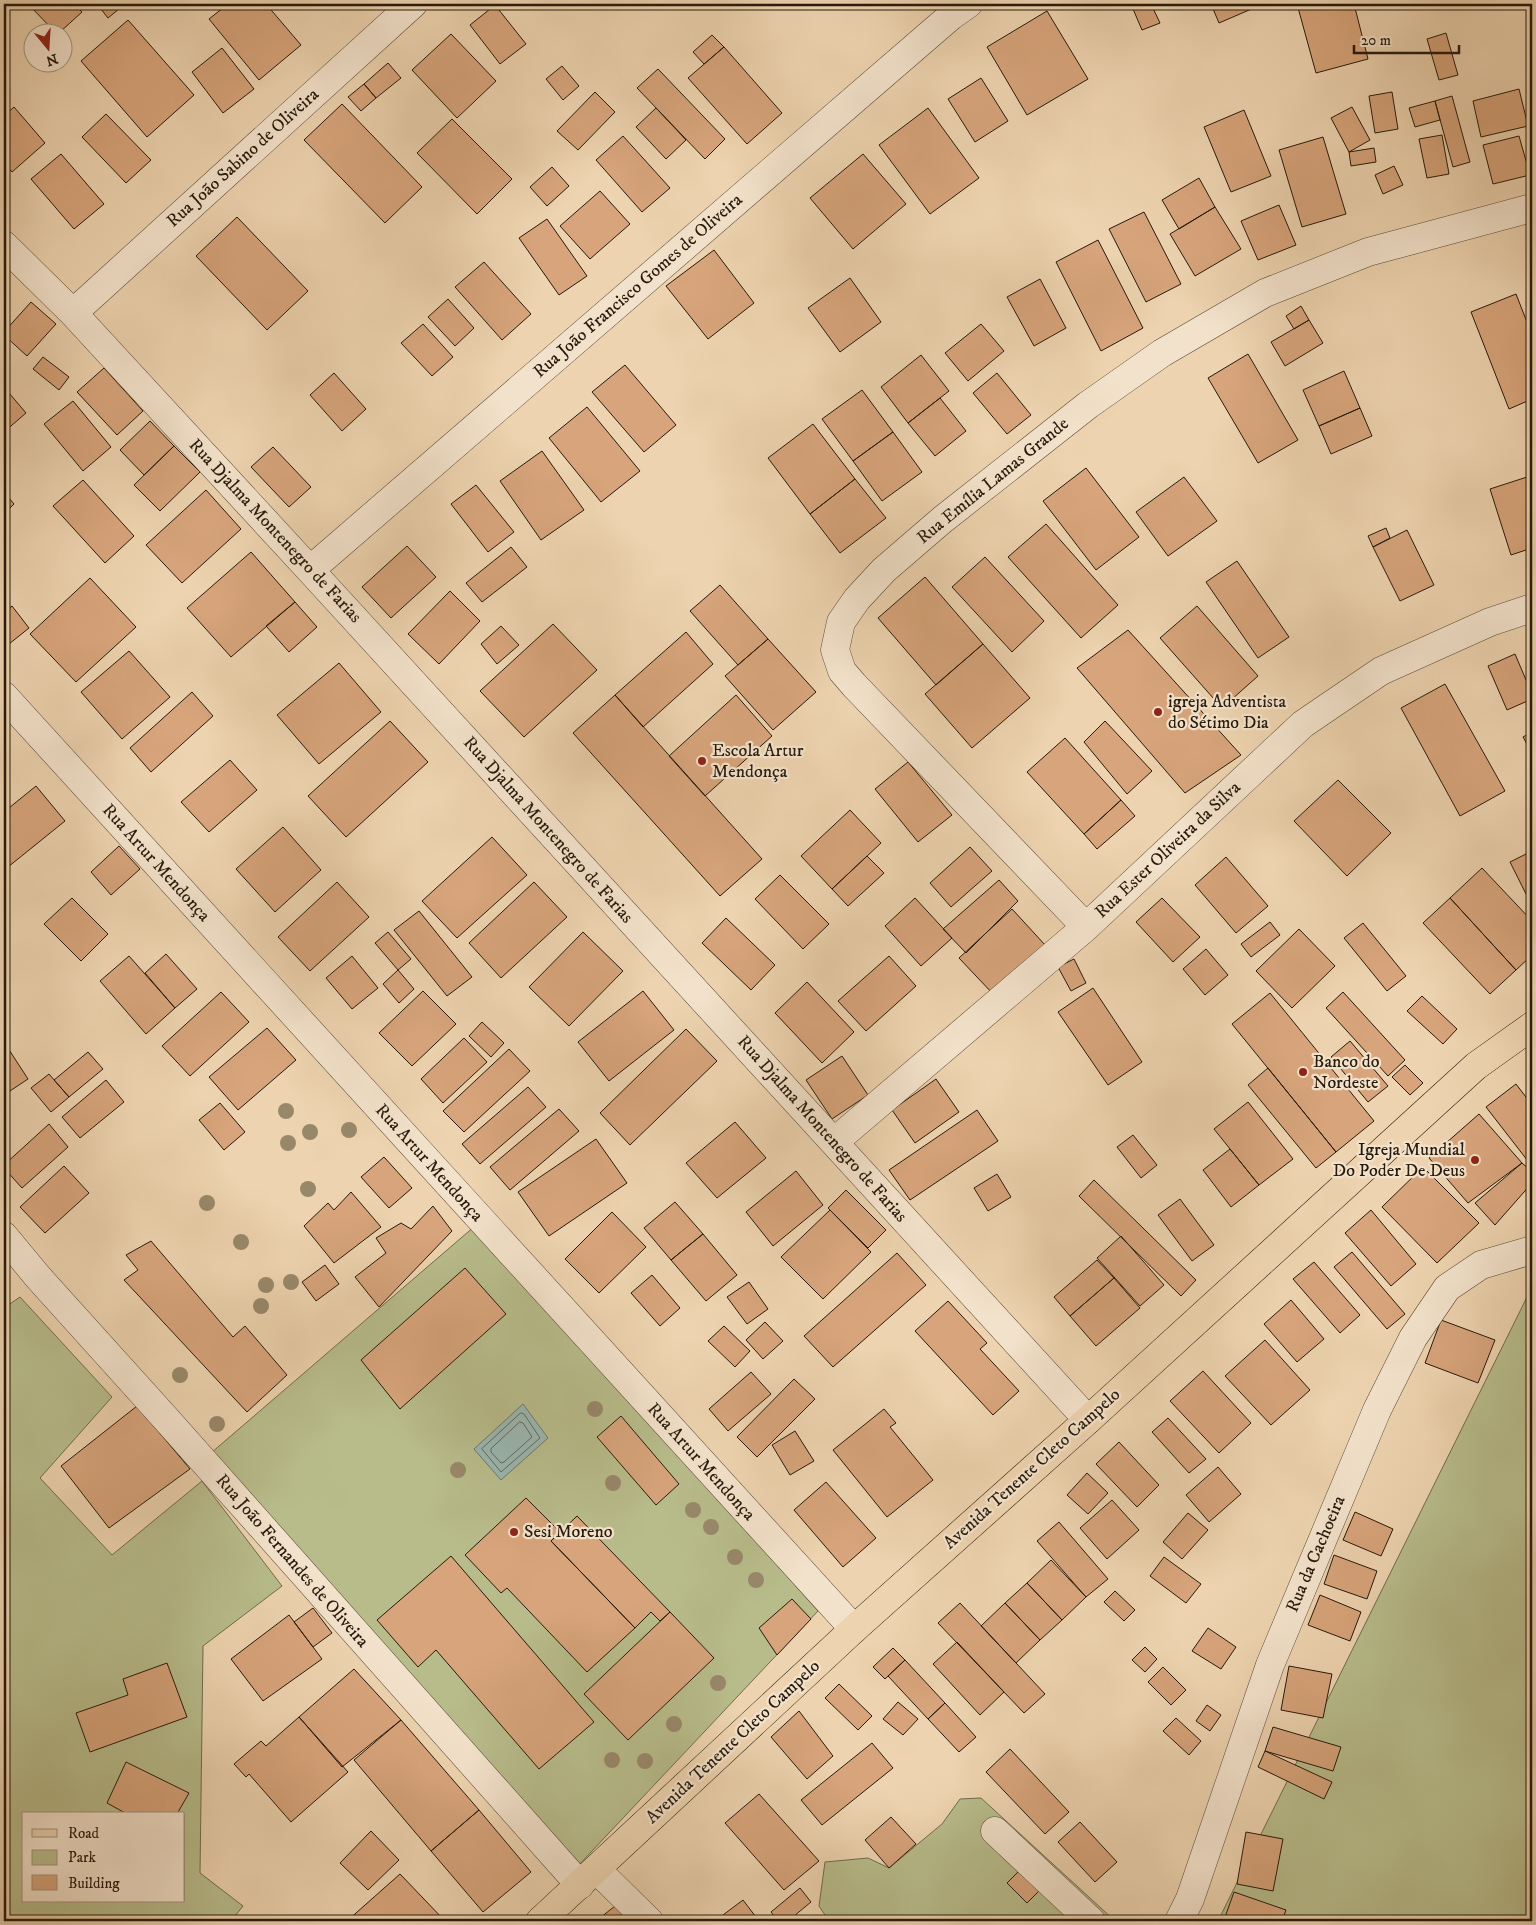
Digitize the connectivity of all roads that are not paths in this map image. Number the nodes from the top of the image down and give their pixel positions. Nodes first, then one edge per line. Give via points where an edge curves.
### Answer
1 (413, 4) edge
2 (968, 4) edge
3 (1532, 208) edge
4 (4, 245) edge
5 (73, 313) junction
6 (310, 570) junction
7 (1532, 608) edge
8 (4, 696) edge
9 (1086, 927) junction
10 (1532, 1026) edge
11 (834, 1142) junction
12 (4, 1236) edge
13 (1532, 1250) edge
14 (1088, 1420) junction
15 (854, 1629) junction
16 (995, 1831) dead end
17 (588, 1878) junction
18 (540, 1921) edge
19 (649, 1921) edge
20 (1091, 1921) edge
21 (1179, 1921) edge

1 - 5 street, Rua João Sabino de Oliveira
2 - 6 street, Rua João Francisco Gomes de Oliveira via 950,16
3 - 9 street, Rua Emília Lamas Grande via 1368,252 1273,289 1162,353 1088,405 942,520 884,570 841,622 835,650 842,671
4 - 5 street, Rua Djalma Montenegro de Farias
5 - 6 street, Rua Djalma Montenegro de Farias
6 - 11 street, Rua Djalma Montenegro de Farias
7 - 9 street, Rua Ester Oliveira da Silva via 1490,622 1381,671 1303,724
8 - 15 street, Rua Artur Mendonça
9 - 11 street, Rua Ester Oliveira da Silva
10 - 14 main road, Avenida Tenente Cleto Campelo via 1476,1066
11 - 14 street, Rua Djalma Montenegro de Farias
12 - 17 street, Rua João Fernandes de Oliveira
13 - 21 street, Rua da Cachoeira via 1481,1265 1447,1288 1413,1338 1377,1410 1270,1664 1190,1899
14 - 15 main road, Avenida Tenente Cleto Campelo
15 - 17 main road, Avenida Tenente Cleto Campelo
16 - 20 street
17 - 18 main road, Avenida Tenente Cleto Campelo
17 - 19 street, Rua João Fernandes de Oliveira

